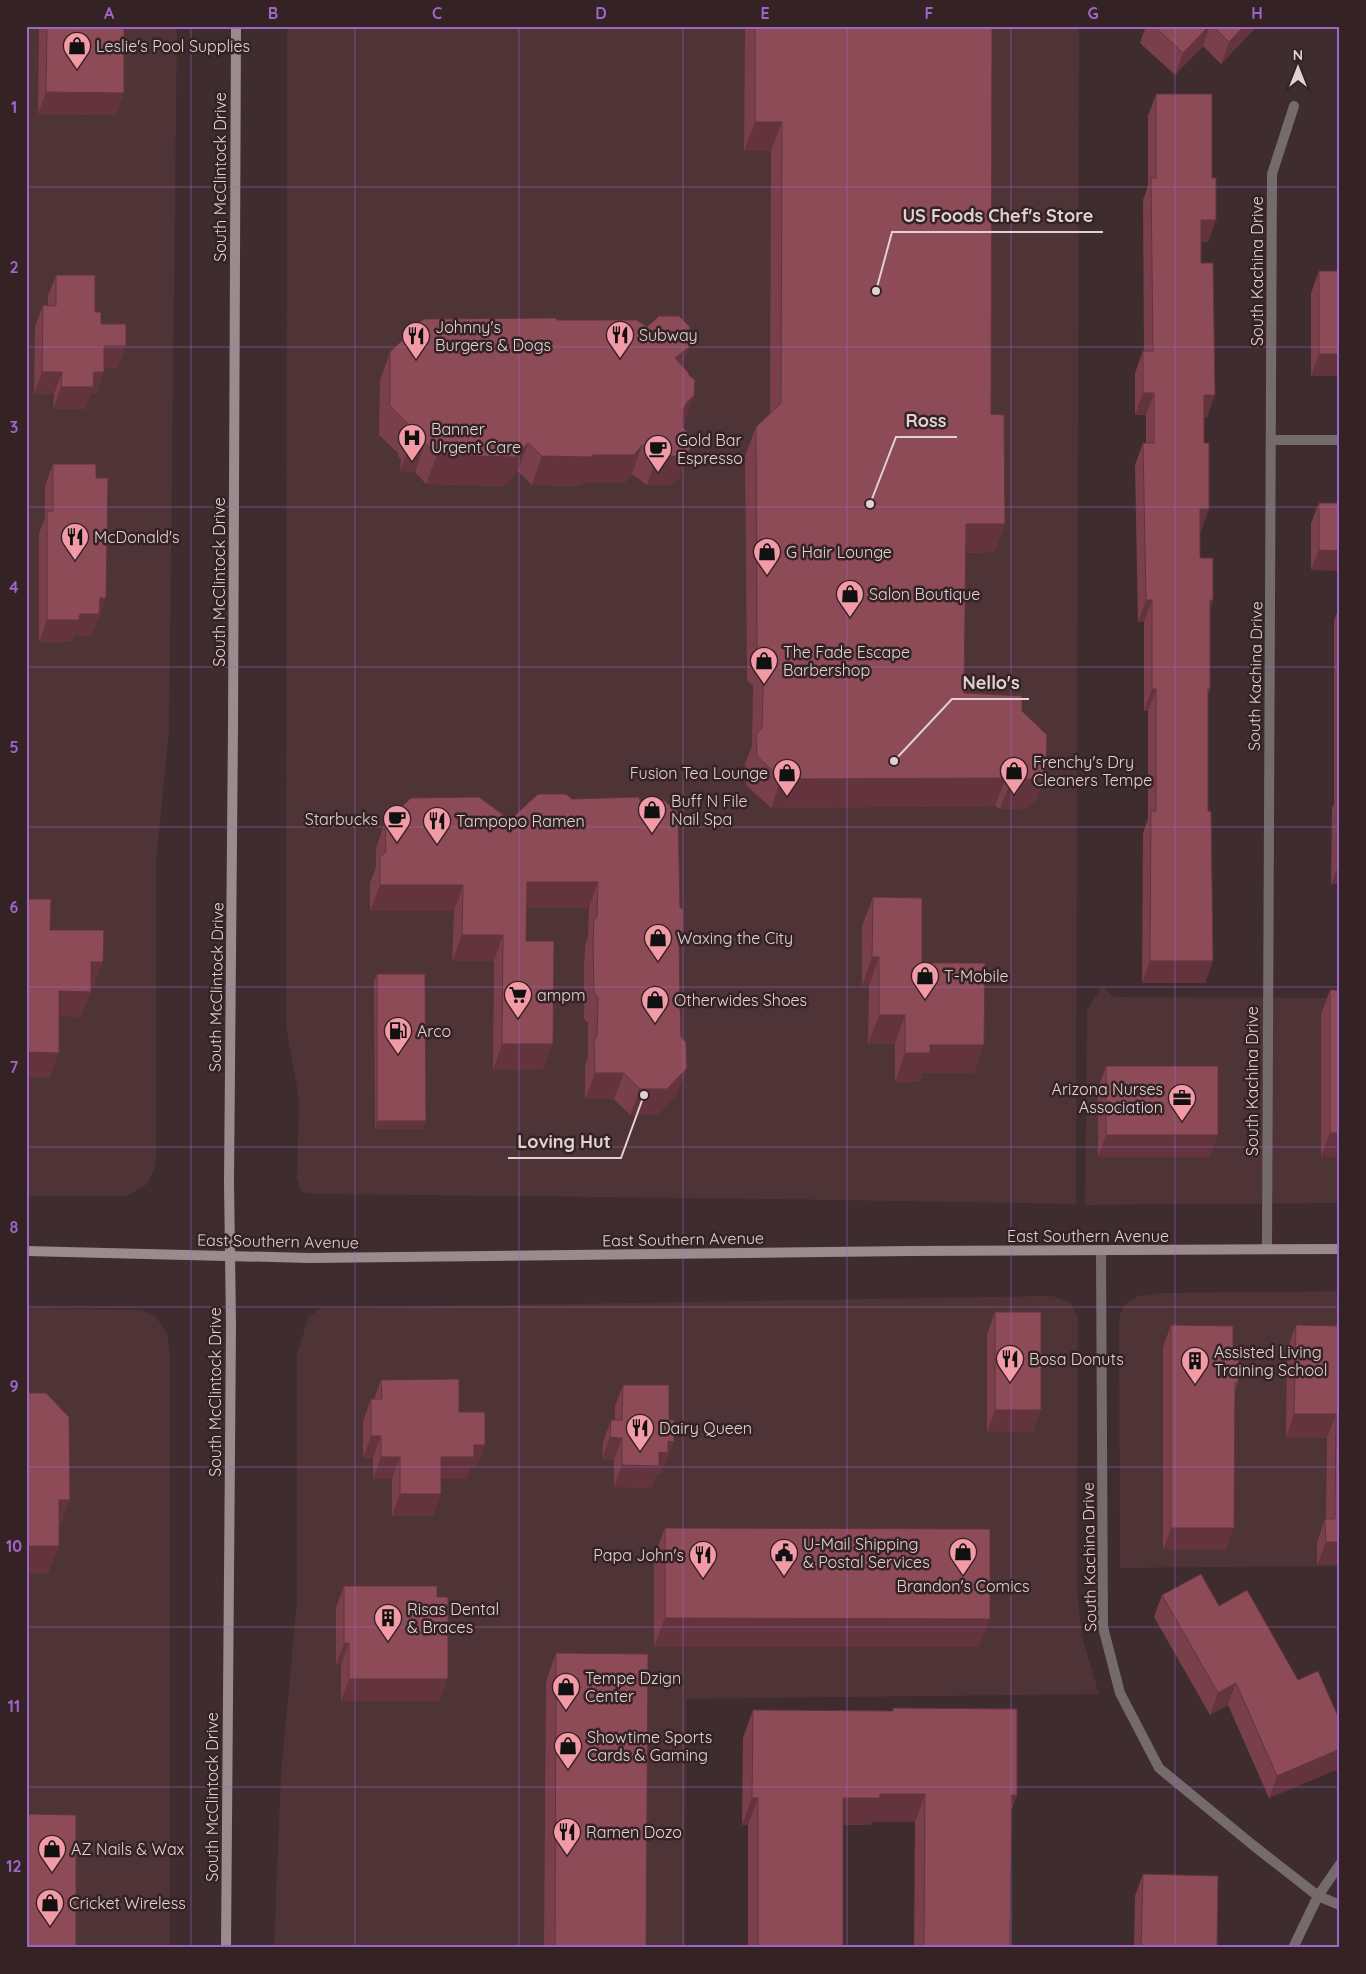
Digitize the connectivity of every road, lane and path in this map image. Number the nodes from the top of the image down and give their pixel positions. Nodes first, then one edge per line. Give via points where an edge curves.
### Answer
1 (236, 26) edge
2 (1294, 106) dead end
3 (1272, 440) junction
4 (1340, 440) edge
5 (1267, 1249) junction
6 (1340, 1249) edge
7 (26, 1251) edge
8 (1101, 1252) junction
9 (230, 1255) junction
10 (1340, 1864) edge
11 (1318, 1896) junction
12 (1340, 1905) edge
13 (226, 1948) edge
14 (1293, 1948) edge

1 - 9 main road, South McClintock Drive
2 - 3 street, South Kachina Drive via 1272,174
3 - 4 street
3 - 5 street, South Kachina Drive
5 - 6 main road, East Southern Avenue
5 - 8 main road, East Southern Avenue
7 - 9 main road, East Southern Avenue
8 - 9 main road, East Southern Avenue via 320,1258
8 - 11 street, South Kachina Drive via 1103,1627 1120,1693 1160,1768
9 - 13 main road, South McClintock Drive
10 - 11 street
11 - 12 street, South Kachina Drive
11 - 14 street

